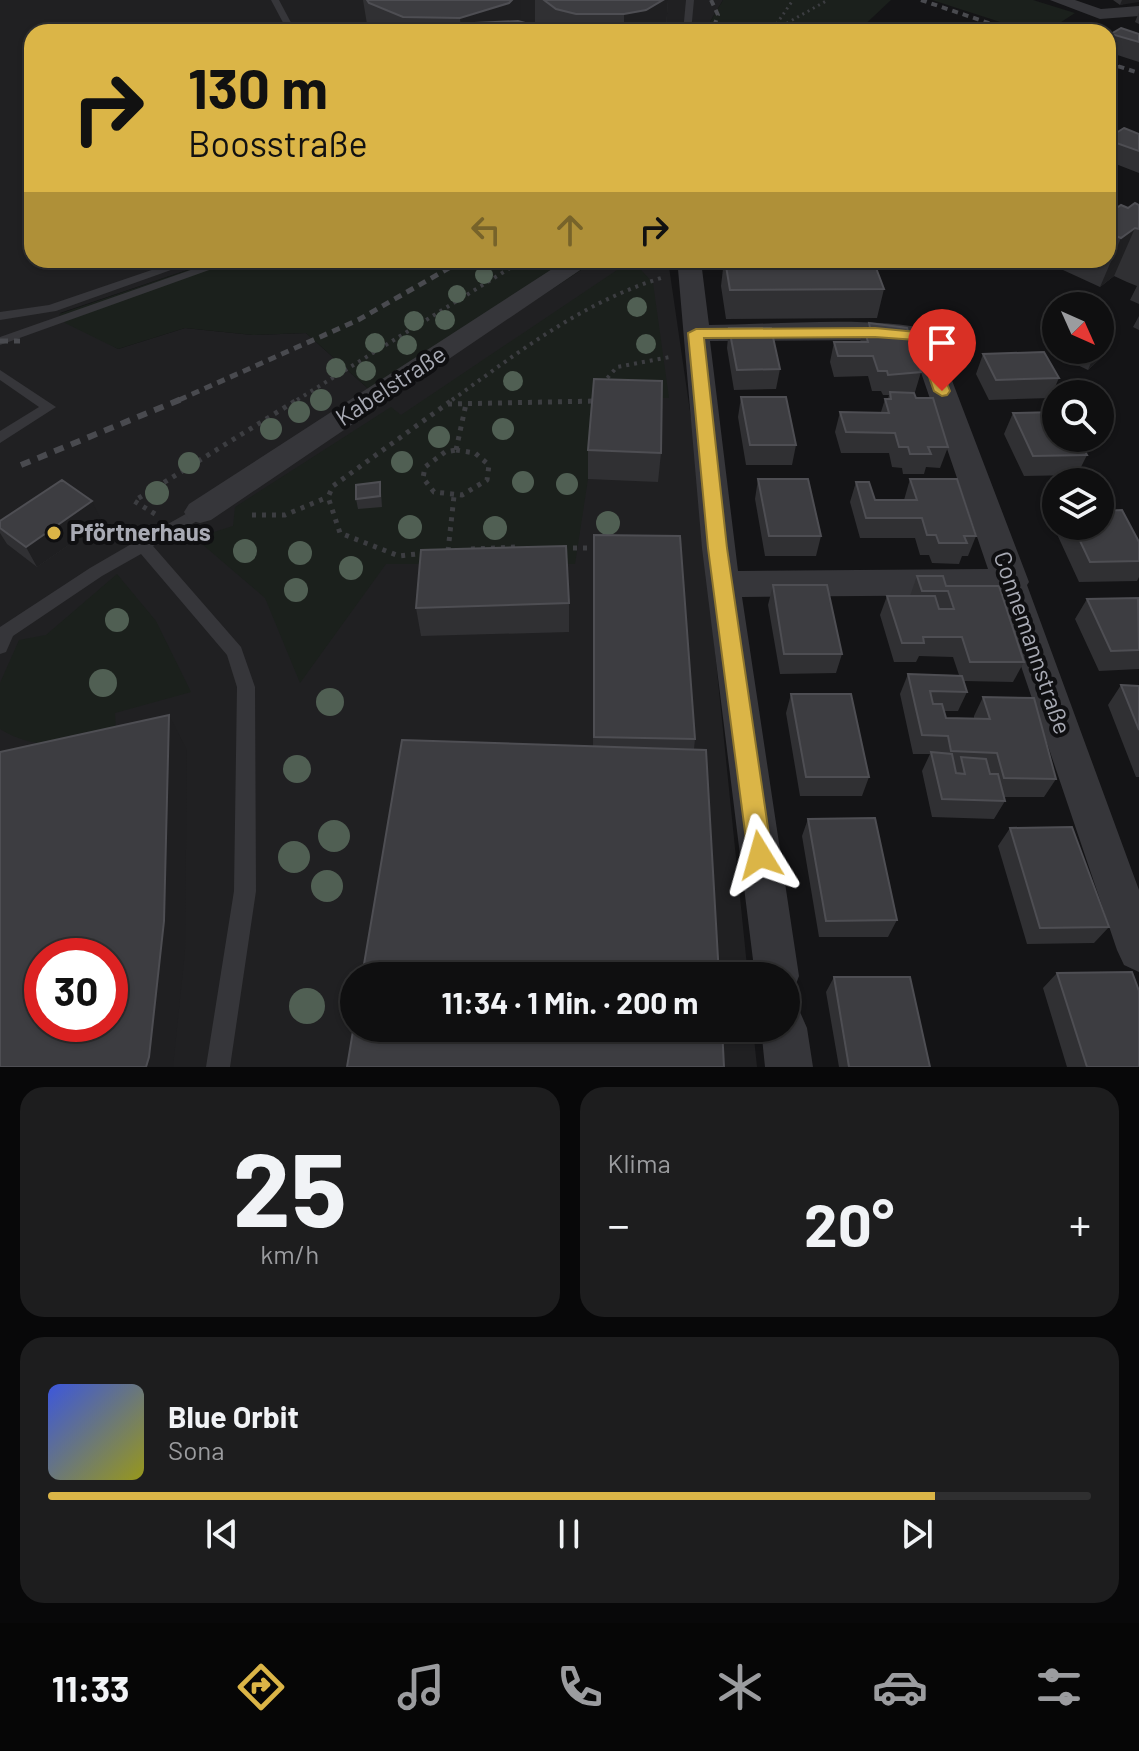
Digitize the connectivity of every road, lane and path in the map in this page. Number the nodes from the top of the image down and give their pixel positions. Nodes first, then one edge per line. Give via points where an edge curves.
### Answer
1 (275, 0) edge
2 (690, 0) edge
3 (793, 0) edge
4 (828, 0) edge
5 (1058, 0) edge
6 (1139, 11) edge
7 (1100, 14) junction
8 (288, 24) edge
9 (688, 24) edge
10 (776, 24) edge
11 (785, 24) edge
12 (1085, 24) edge
13 (169, 268) edge
14 (208, 268) edge
15 (571, 268) edge
16 (681, 268) edge
17 (692, 268) edge
18 (0, 316) edge
19 (0, 341) edge
20 (697, 344) junction
21 (0, 374) edge
22 (597, 401) junction
23 (612, 401) edge
24 (466, 404) junction
25 (447, 405) junction
26 (0, 438) edge
27 (456, 450) junction
28 (454, 496) junction
29 (328, 497) junction
30 (200, 512) joint
31 (238, 515) dead end
32 (141, 543) junction
33 (520, 547) edge
34 (550, 548) edge
35 (611, 548) edge
36 (448, 551) junction
37 (1012, 582) junction
38 (723, 584) junction
39 (0, 647) edge
40 (1139, 950) edge
41 (775, 962) edge
42 (786, 1042) edge
43 (218, 1067) edge
44 (789, 1067) edge

1 - 8 lane
2 - 9 lane
3 - 10 path
4 - 11 path
5 - 7 street
6 - 7 street
7 - 12 street
13 - 18 lane via 51,308
14 - 19 lane
15 - 30 street, Kabelstraße
16 - 25 path via 562,321
17 - 20 street
20 - 22 path via 617,367 604,378
20 - 37 street, Connemannstraße via 875,332 922,336
20 - 38 street
21 - 26 lane via 49,407
22 - 23 path
22 - 24 path
24 - 25 path
24 - 27 path
25 - 29 path via 333,486
27 - 28 path via 431,460 423,478 434,492
27 - 28 path via 484,458 490,473 481,488
28 - 36 path
29 - 31 path via 285,515
29 - 36 path via 340,533 399,556
30 - 32 lane
32 - 39 lane via 6,632
32 - 43 lane via 235,652 246,687 245,891
33 - 36 path
34 - 35 path
37 - 38 street
37 - 40 street, Connemannstraße
38 - 41 street
42 - 44 street

